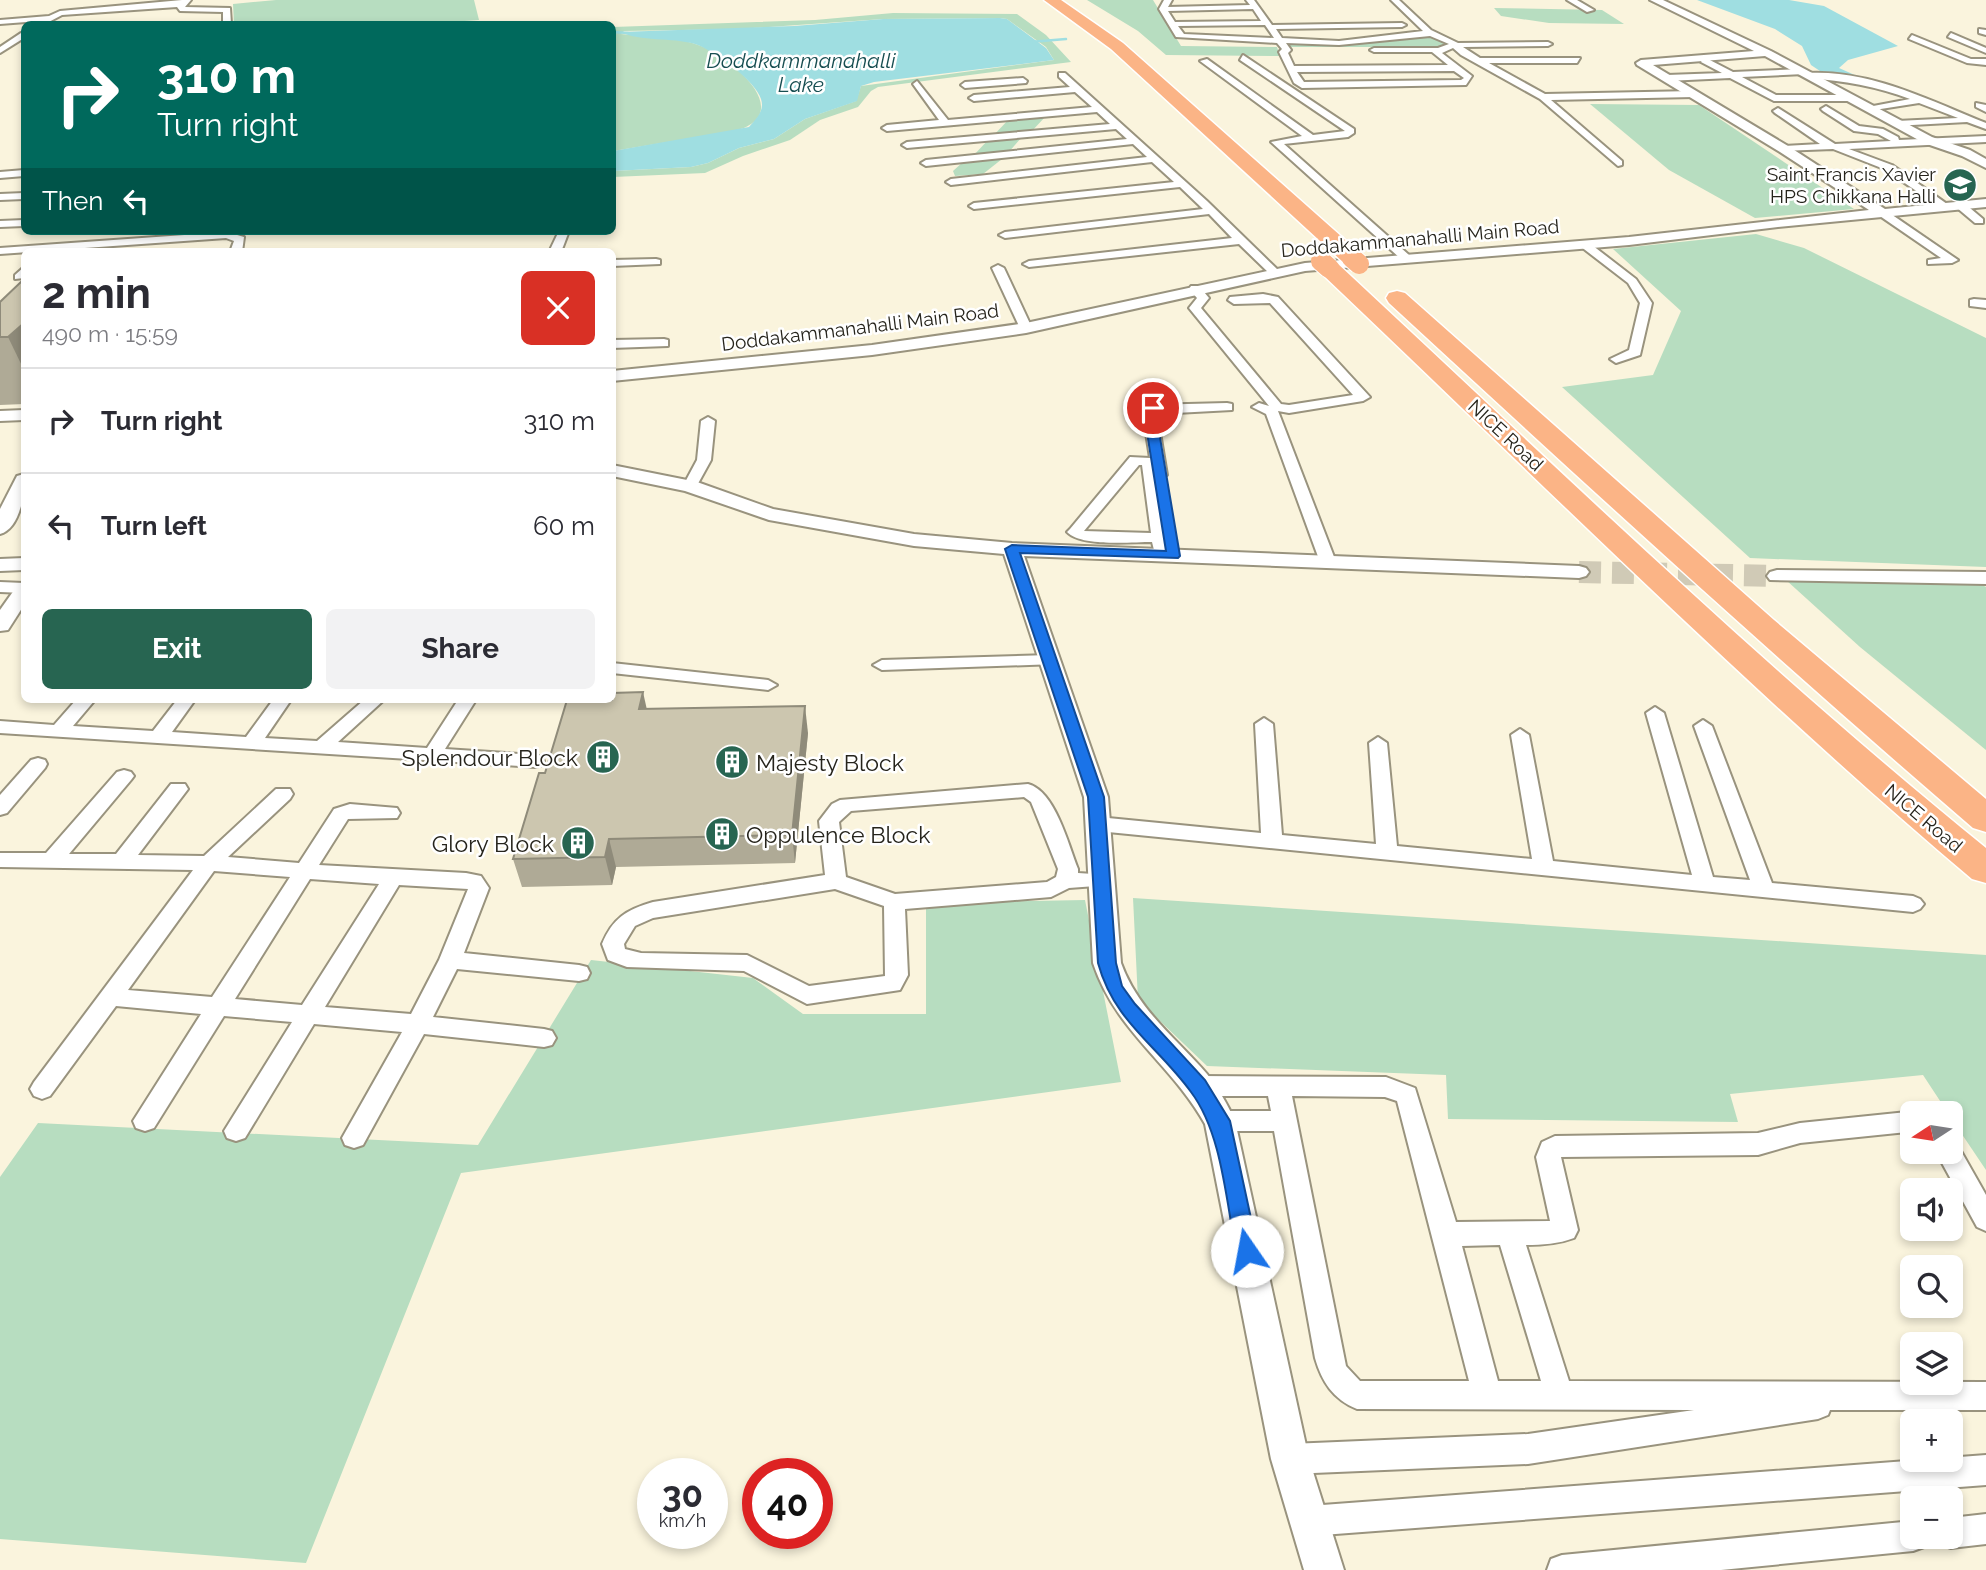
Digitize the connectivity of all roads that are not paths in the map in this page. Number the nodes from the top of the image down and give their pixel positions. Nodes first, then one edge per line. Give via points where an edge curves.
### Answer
1 (76, 0) edge
2 (86, 0) edge
3 (130, 0) edge
4 (1051, 0) edge
5 (1264, 0) edge
6 (1395, 0) edge
7 (1571, 0) edge
8 (1655, 0) edge
9 (1029, 1) edge
10 (185, 2) edge
11 (1252, 3) edge
12 (1165, 4) edge
13 (119, 9) junction
14 (1590, 10) dead end
15 (71, 12) junction
16 (60, 13) junction
17 (46, 21) edge
18 (227, 21) edge
19 (0, 22) edge
20 (1171, 24) junction
21 (1268, 25) junction
22 (1421, 25) junction
23 (1431, 33) junction
24 (1951, 35) dead end
25 (21, 37) edge
26 (1912, 37) dead end
27 (1280, 41) junction
28 (1548, 44) dead end
29 (5, 45) edge
30 (1455, 45) junction
31 (1287, 50) junction
32 (1436, 50) junction
33 (0, 51) edge
34 (1986, 51) edge
35 (1767, 52) junction
36 (1243, 58) dead end
37 (1745, 59) dead end
38 (1577, 60) dead end
39 (1704, 60) dead end
40 (1204, 61) dead end
41 (1479, 61) junction
42 (1986, 62) edge
43 (1456, 68) junction
44 (1291, 69) junction
45 (1771, 73) junction
46 (1805, 74) junction
47 (1730, 75) junction
48 (1059, 77) dead end
49 (1667, 78) junction
50 (1039, 79) dead end
51 (917, 84) dead end
52 (1077, 89) junction
53 (1694, 94) junction
54 (1543, 97) junction
55 (974, 98) junction
56 (1851, 98) junction
57 (1150, 100) dead end
58 (1920, 100) junction
59 (1099, 109) junction
60 (1826, 109) dead end
61 (1871, 109) junction
62 (1777, 111) dead end
63 (989, 119) junction
64 (1970, 120) junction
65 (946, 123) junction
66 (1897, 124) junction
67 (1118, 126) junction
68 (1986, 126) edge
69 (887, 128) dead end
70 (1311, 138) junction
71 (1986, 139) edge
72 (1927, 140) junction
73 (1135, 142) junction
74 (1901, 142) junction
75 (907, 145) dead end
76 (1834, 146) junction
77 (1784, 149) junction
78 (1154, 159) junction
79 (926, 163) dead end
80 (1618, 163) dead end
81 (1986, 164) edge
82 (21, 173) edge
83 (0, 175) edge
84 (951, 182) dead end
85 (1182, 184) junction
86 (21, 196) edge
87 (0, 197) edge
88 (1986, 202) edge
89 (1960, 205) junction
90 (974, 206) dead end
91 (1943, 206) junction
92 (1211, 211) junction
93 (1881, 212) junction
94 (1979, 221) dead end
95 (21, 223) edge
96 (0, 224) edge
97 (1004, 234) dead end
98 (227, 235) edge
99 (227, 235) edge
100 (1242, 240) junction
101 (1584, 244) junction
102 (96, 248) edge
103 (239, 248) edge
104 (0, 251) edge
105 (21, 251) edge
106 (1405, 257) junction
107 (1335, 260) junction
108 (1932, 261) dead end
109 (656, 262) dead end
110 (616, 263) edge
111 (1029, 264) dead end
112 (998, 268) dead end
113 (1274, 272) junction
114 (1195, 289) junction
115 (1234, 300) dead end
116 (1026, 328) junction
117 (664, 343) dead end
118 (616, 344) edge
119 (1616, 359) dead end
120 (616, 376) edge
121 (1227, 407) dead end
122 (1259, 407) dead end
123 (21, 415) edge
124 (0, 416) edge
125 (708, 421) dead end
126 (616, 471) edge
127 (690, 486) junction
128 (21, 487) edge
129 (7, 514) edge
130 (1012, 549) junction
131 (1165, 550) junction
132 (1328, 562) junction
133 (21, 564) edge
134 (0, 565) edge
135 (1579, 572) tunnel mouth
136 (1777, 576) tunnel mouth
137 (1986, 578) edge
138 (0, 587) edge
139 (21, 589) edge
140 (21, 594) edge
141 (0, 625) edge
142 (1050, 660) junction
143 (882, 665) dead end
144 (616, 668) edge
145 (768, 685) dead end
146 (83, 703) edge
147 (184, 703) edge
148 (280, 703) edge
149 (372, 703) edge
150 (465, 703) edge
151 (1655, 713) dead end
152 (1264, 724) dead end
153 (1703, 726) dead end
154 (0, 727) edge
155 (60, 729) junction
156 (160, 735) junction
157 (1520, 735) dead end
158 (252, 742) junction
159 (1378, 743) dead end
160 (322, 747) junction
161 (432, 755) junction
162 (535, 761) dead end
163 (38, 764) dead end
164 (124, 776) dead end
165 (178, 789) dead end
166 (284, 794) dead end
167 (0, 808) edge
168 (390, 813) dead end
169 (1986, 819) edge
170 (1098, 824) junction
171 (1272, 841) junction
172 (1387, 852) junction
173 (0, 860) edge
174 (51, 861) junction
175 (121, 862) junction
176 (209, 863) junction
177 (1544, 868) junction
178 (1986, 869) edge
179 (305, 872) junction
180 (1067, 875) junction
181 (1101, 875) junction
182 (393, 878) junction
183 (836, 881) junction
184 (1704, 884) junction
185 (1764, 890) junction
186 (894, 902) junction
187 (1913, 904) dead end
188 (450, 960) junction
189 (579, 973) dead end
190 (110, 996) junction
191 (218, 1007) junction
192 (308, 1014) junction
193 (418, 1024) junction
194 (544, 1038) dead end
195 (1198, 1086) junction
196 (1278, 1086) junction
197 (41, 1089) dead end
198 (145, 1121) dead end
199 (1220, 1121) junction
200 (1285, 1121) junction
201 (1900, 1125) edge
202 (236, 1131) dead end
203 (354, 1139) dead end
204 (1955, 1164) edge
205 (1986, 1219) edge
206 (1509, 1233) junction
207 (1446, 1234) junction
208 (1487, 1395) junction
209 (1559, 1395) junction
210 (1880, 1396) junction
211 (1986, 1396) edge
212 (1290, 1459) junction
213 (1986, 1470) edge
214 (1309, 1521) junction
215 (1986, 1529) edge
216 (1963, 1532) edge
217 (1900, 1537) edge
218 (1324, 1570) edge
219 (1562, 1570) edge

1 - 16 street
2 - 15 street
3 - 13 street
4 - 107 highway, NICE Road via 1117,46
5 - 11 street
6 - 22 street
7 - 14 street
8 - 35 street
9 - 57 highway via 1079,35
10 - 13 street
10 - 18 street via 180,9 227,10
11 - 12 street
11 - 21 street
12 - 20 street
13 - 15 street
15 - 16 street
16 - 17 street
17 - 19 street
20 - 21 street
20 - 27 street via 1185,36
21 - 22 street
21 - 27 street
22 - 23 street
23 - 27 street via 1339,43
23 - 30 street
24 - 34 street
25 - 29 street
26 - 42 street via 1970,61
27 - 31 street
28 - 30 street
29 - 33 street
30 - 32 street
30 - 41 street
31 - 32 street
31 - 44 street via 1283,52
32 - 43 street
35 - 46 street
35 - 49 street via 1641,63
36 - 70 street via 1352,132
37 - 45 street
38 - 41 street
39 - 47 street
40 - 70 street
41 - 54 street
43 - 44 street
43 - 44 street via 1469,81 1307,86 1298,83
45 - 46 street
45 - 47 street
46 - 56 street
46 - 58 street via 1882,85
47 - 49 street
47 - 56 street via 1779,100
48 - 52 street
49 - 53 street
50 - 55 street via 961,81
51 - 65 street
52 - 55 street
52 - 59 street
53 - 54 street
53 - 77 street
54 - 80 street
55 - 63 street
56 - 61 street
58 - 61 street
58 - 64 street
59 - 63 street
59 - 67 street
60 - 74 street via 1854,127 1880,131
61 - 66 street
62 - 76 street
63 - 65 street
64 - 66 street
64 - 68 street
65 - 69 street
66 - 72 street
67 - 73 street
67 - 75 street
70 - 106 street via 1276,142
71 - 72 street
72 - 74 street
72 - 81 street
73 - 78 street
73 - 79 street
74 - 76 street
76 - 77 street
76 - 91 street via 1888,167
77 - 93 street
78 - 84 street
78 - 85 street
82 - 83 street
85 - 90 street
85 - 92 street
86 - 87 street
88 - 89 street, Doddakammanahalli Main Road
89 - 91 street, Doddakammanahalli Main Road
89 - 94 street
91 - 93 street, Doddakammanahalli Main Road
92 - 97 street
92 - 100 street
93 - 101 street, Doddakammanahalli Main Road
93 - 108 street via 1952,260
95 - 96 street
98 - 102 street
99 - 103 street via 240,239
100 - 111 street
100 - 113 street
101 - 106 street, Doddakammanahalli Main Road
101 - 119 street via 1632,281 1646,303 1635,352
104 - 105 street
106 - 113 street, Doddakammanahalli Main Road
107 - 169 highway, NICE Road
107 - 178 highway, NICE Road via 1758,671 1871,774
109 - 110 street
112 - 116 street
113 - 114 street, Doddakammanahalli Main Road
114 - 115 street via 1203,298 1195,308 1277,407 1363,397 1274,300
114 - 116 street, Doddakammanahalli Main Road
116 - 120 street, Doddakammanahalli Main Road via 872,350
117 - 118 street
121 - 131 street via 1158,407 1150,411
122 - 132 street via 1272,412
123 - 124 street
125 - 127 street via 704,460
126 - 127 street
127 - 130 street via 769,514 914,540
128 - 129 street
130 - 131 street
130 - 142 street
131 - 131 street via 1150,462 1135,460 1075,532
131 - 132 street
132 - 135 street
133 - 134 street
136 - 137 street
138 - 139 street
140 - 141 street
142 - 143 street
142 - 170 street via 1096,797
144 - 145 street
146 - 155 street
147 - 156 street
148 - 158 street
149 - 160 street
150 - 161 street
151 - 184 street
152 - 171 street
153 - 185 street
154 - 155 street
155 - 156 street
156 - 158 street
157 - 177 street
158 - 160 street
159 - 172 street
160 - 161 street
161 - 162 street
163 - 167 street
164 - 174 street
165 - 175 street
166 - 176 street
168 - 179 street via 350,810 341,814
170 - 171 street
170 - 181 street
171 - 172 street
172 - 177 street
173 - 174 street
174 - 175 street
175 - 176 street
176 - 179 street
176 - 190 street
177 - 184 street
179 - 182 street
179 - 191 street
180 - 181 street
180 - 183 street via 1039,798 1028,790 847,805 830,821
180 - 186 street via 1051,889
181 - 195 street via 1107,963 1114,987 1128,1009
182 - 188 street via 478,884
182 - 192 street
183 - 186 street
183 - 186 street via 629,917 613,944 616,954 627,960 747,963 807,995 892,984 897,975
184 - 185 street
185 - 187 street
188 - 189 street
188 - 193 street
190 - 191 street
190 - 197 street
191 - 192 street
191 - 198 street
192 - 193 street
192 - 202 street
193 - 194 street
193 - 203 street
195 - 196 street
195 - 199 street
196 - 200 street
196 - 207 street via 1385,1087 1407,1095
199 - 200 street
199 - 212 street
200 - 208 street via 1329,1358 1344,1388 1357,1395
201 - 206 street via 1800,1133 1758,1144 1555,1147 1548,1157 1565,1230
204 - 205 street
206 - 207 street
206 - 209 street
207 - 208 street
208 - 209 street
209 - 210 street
210 - 211 street
210 - 212 street via 1528,1449
212 - 214 street
213 - 214 street
214 - 218 street
215 - 216 street
217 - 219 street

